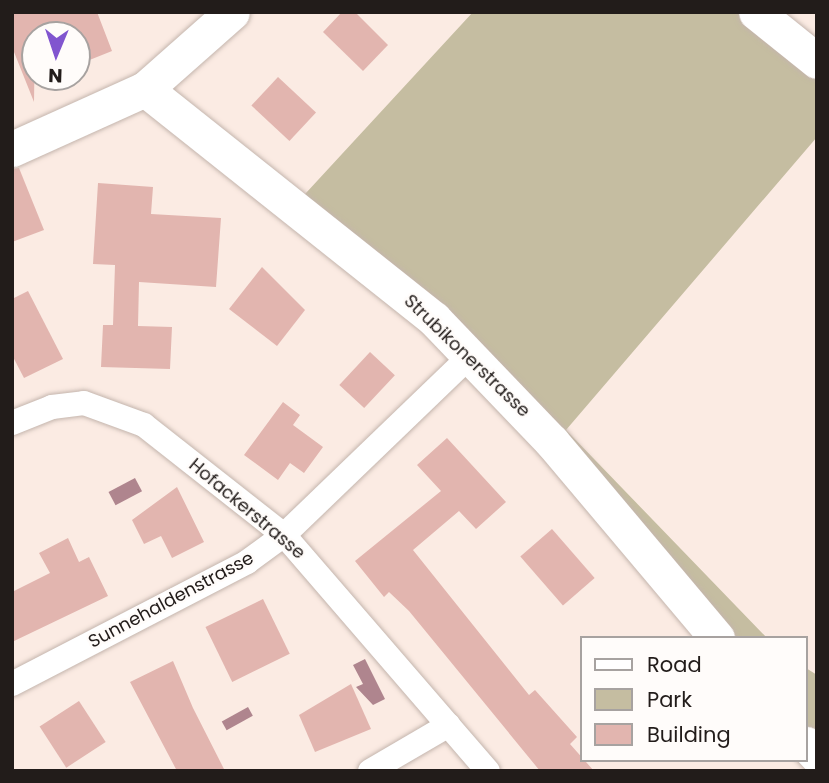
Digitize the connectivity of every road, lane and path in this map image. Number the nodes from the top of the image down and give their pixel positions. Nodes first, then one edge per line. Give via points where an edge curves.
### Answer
1 (232, 12) edge
2 (757, 12) edge
3 (817, 61) edge
4 (145, 89) junction
5 (12, 149) edge
6 (471, 355) junction
7 (12, 422) edge
8 (284, 535) junction
9 (715, 636) edge
10 (12, 684) edge
11 (449, 725) junction
12 (370, 771) edge
13 (488, 771) edge

1 - 4 street
2 - 3 street
4 - 5 street
4 - 6 street, Strubikonerstrasse via 383,277
6 - 8 street, Sunnehaldenstrasse
6 - 9 street, Strubikonerstrasse
7 - 8 street, Hofackerstrasse via 52,407 115,410 144,425
8 - 10 street, Sunnehaldenstrasse via 247,562
8 - 11 street, Hofackerstrasse
11 - 12 street
11 - 13 street, Hofackerstrasse

